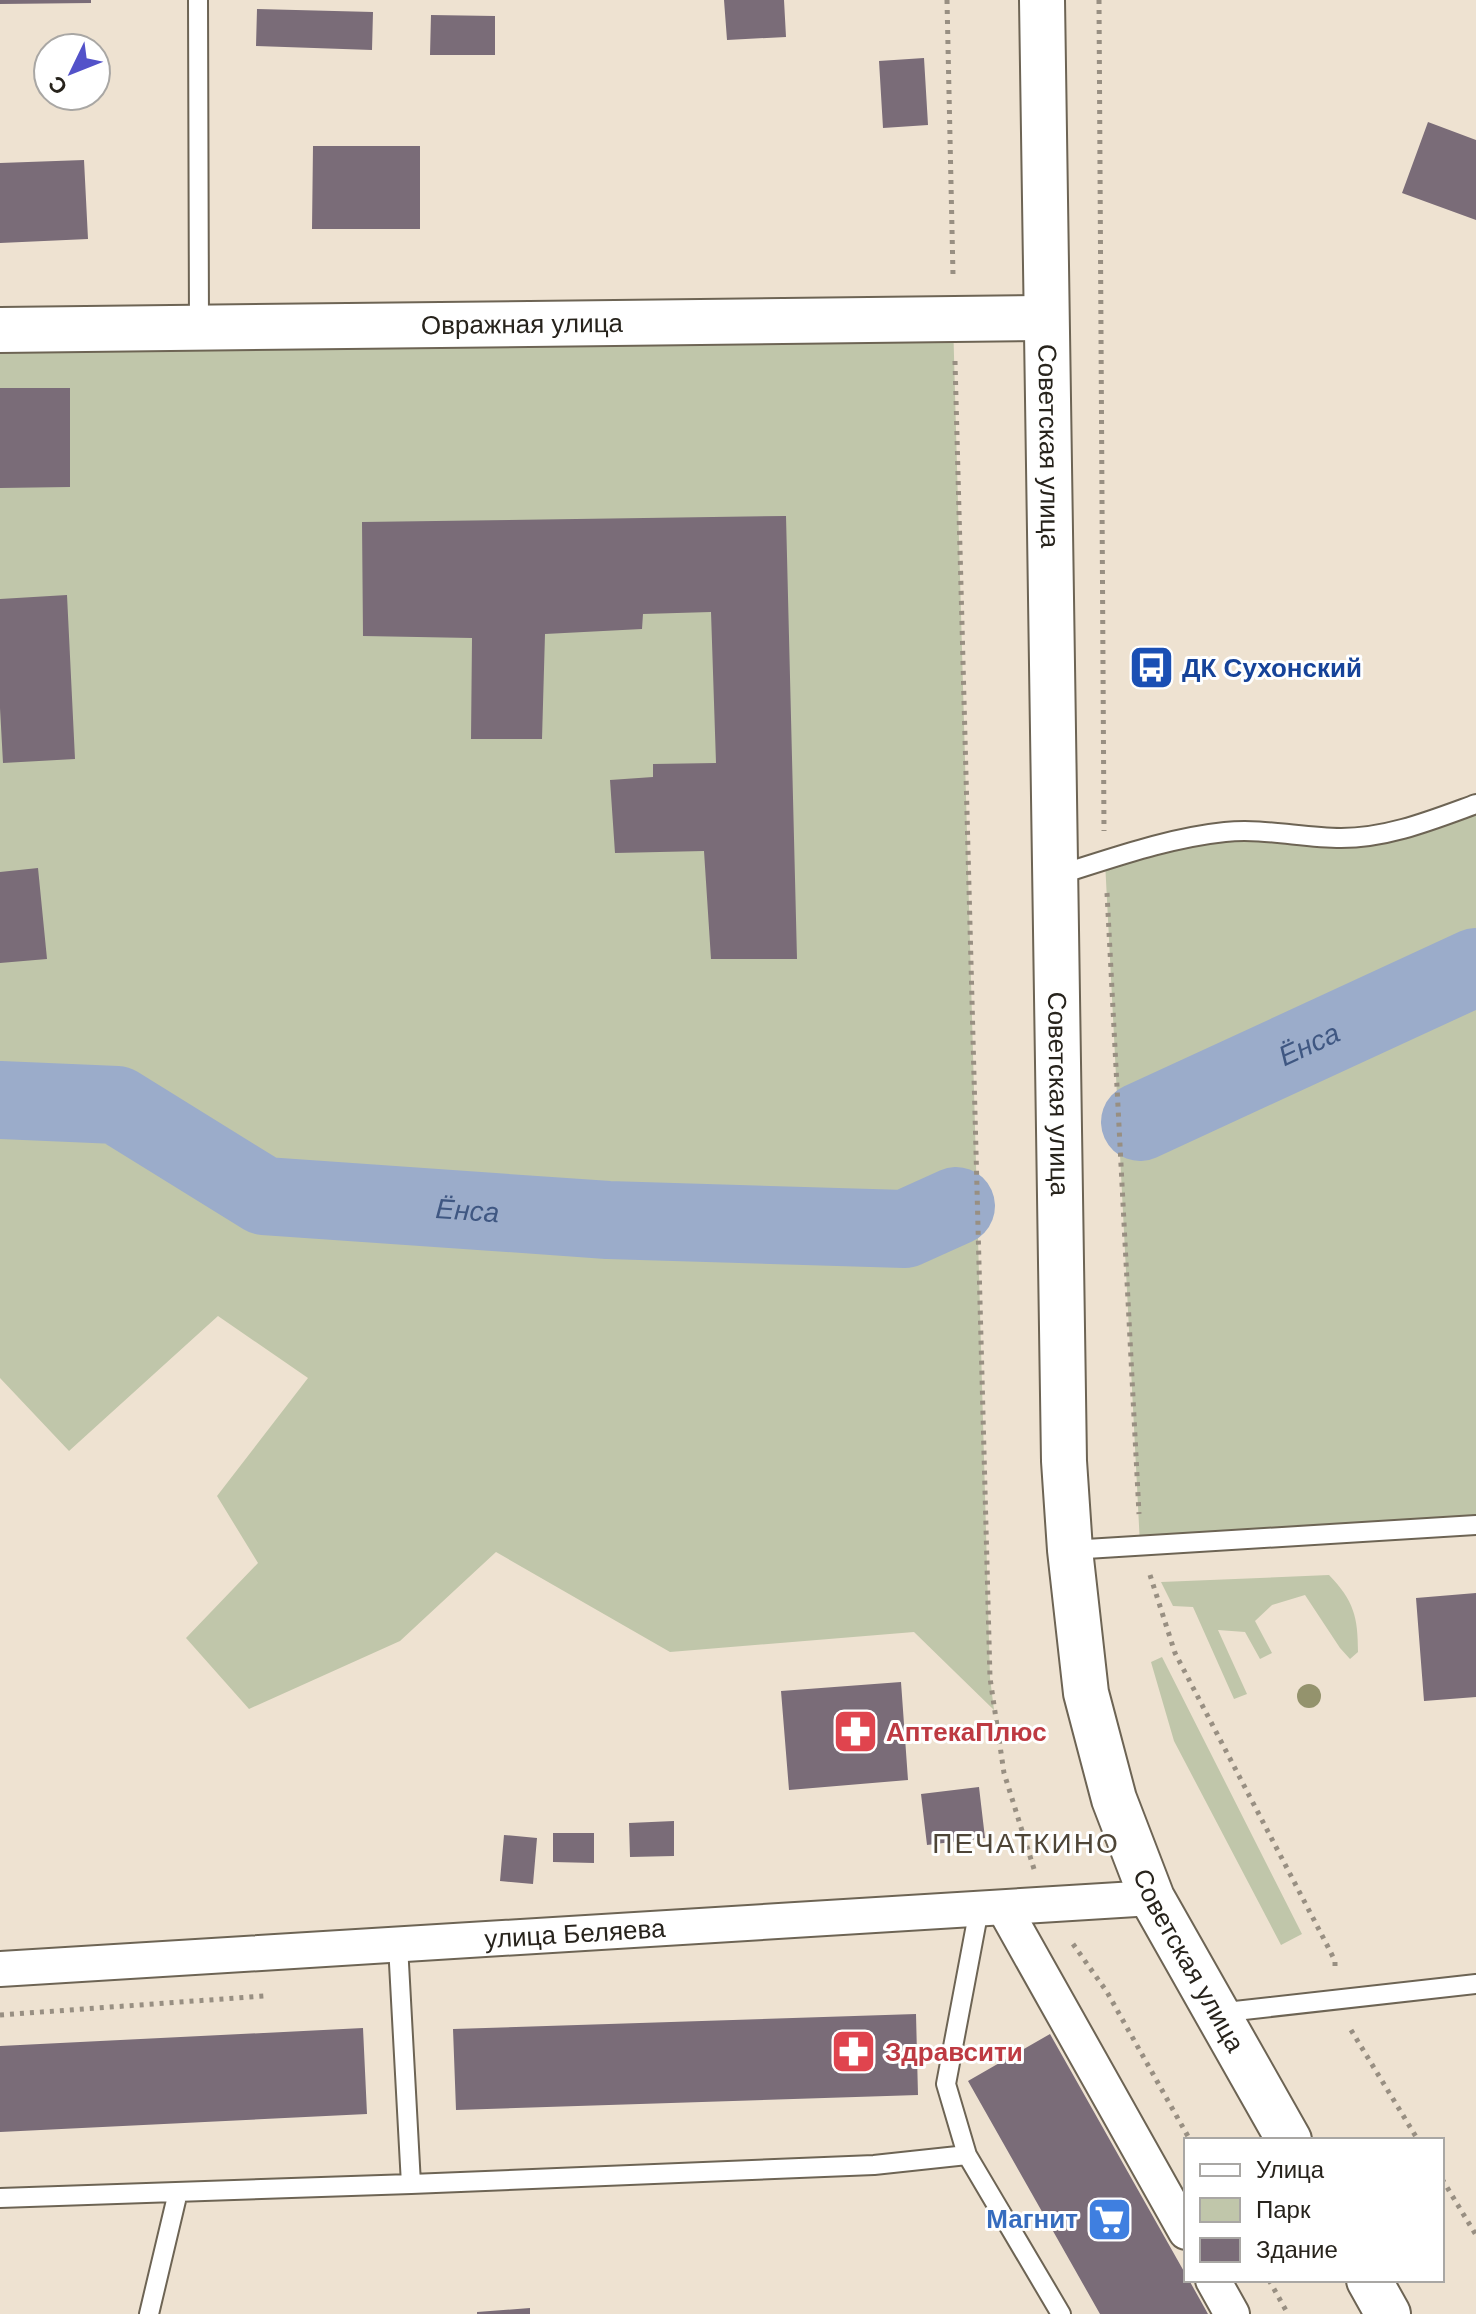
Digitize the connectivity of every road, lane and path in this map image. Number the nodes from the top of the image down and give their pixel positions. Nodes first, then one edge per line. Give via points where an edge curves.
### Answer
1 (198, 0) edge
2 (947, 0) edge
3 (1042, 0) edge
4 (1099, 0) edge
5 (1046, 318) junction
6 (953, 319) junction
7 (199, 328) junction
8 (0, 330) edge
9 (1476, 804) edge
10 (1105, 861) junction
11 (1055, 876) junction
12 (1476, 1525) edge
13 (1140, 1545) junction
14 (1070, 1550) junction
15 (1152, 1898) junction
16 (1045, 1905) junction
17 (991, 1909) junction
18 (398, 1945) junction
19 (0, 1969) edge
20 (1476, 1984) edge
21 (1333, 2000) junction
22 (1217, 2013) junction
23 (1189, 2138) edge
24 (1288, 2138) edge
25 (1417, 2138) edge
26 (967, 2155) junction
27 (1444, 2182) edge
28 (411, 2184) junction
29 (178, 2192) junction
30 (0, 2198) edge
31 (1184, 2229) edge
32 (1476, 2235) edge
33 (1214, 2282) edge
34 (1270, 2282) edge
35 (1370, 2282) edge
36 (149, 2314) edge
37 (1061, 2314) edge
38 (1232, 2314) edge
39 (1288, 2314) edge
40 (1388, 2314) edge

1 - 7 lane
2 - 6 path
3 - 5 main road, Советская улица
4 - 10 path
5 - 6 main road, Овражная улица
5 - 11 main road, Советская улица
6 - 7 main road, Овражная улица
6 - 16 path via 990,1678 1004,1773
7 - 8 main road, Овражная улица
9 - 10 lane via 1385,834 1341,838 1227,832
10 - 11 lane
10 - 13 path
11 - 14 main road, Советская улица via 1064,1461
12 - 13 lane
13 - 14 lane
13 - 21 path via 1175,1653 1335,1961
14 - 15 main road, Советская улица via 1086,1693 1114,1799
15 - 16 street, улица Беляева
15 - 22 main road, Советская улица
16 - 17 street, улица Беляева
16 - 23 path via 1107,1992
17 - 18 street, улица Беляева
17 - 26 lane via 946,2084
17 - 31 street
18 - 19 street, улица Беляева
18 - 28 lane
20 - 21 lane
21 - 22 lane
21 - 25 path
22 - 24 main road, Советская улица
26 - 28 lane via 874,2165
26 - 37 lane
27 - 32 path
28 - 29 lane
29 - 30 lane
29 - 36 lane
33 - 38 street
34 - 39 path
35 - 40 main road

